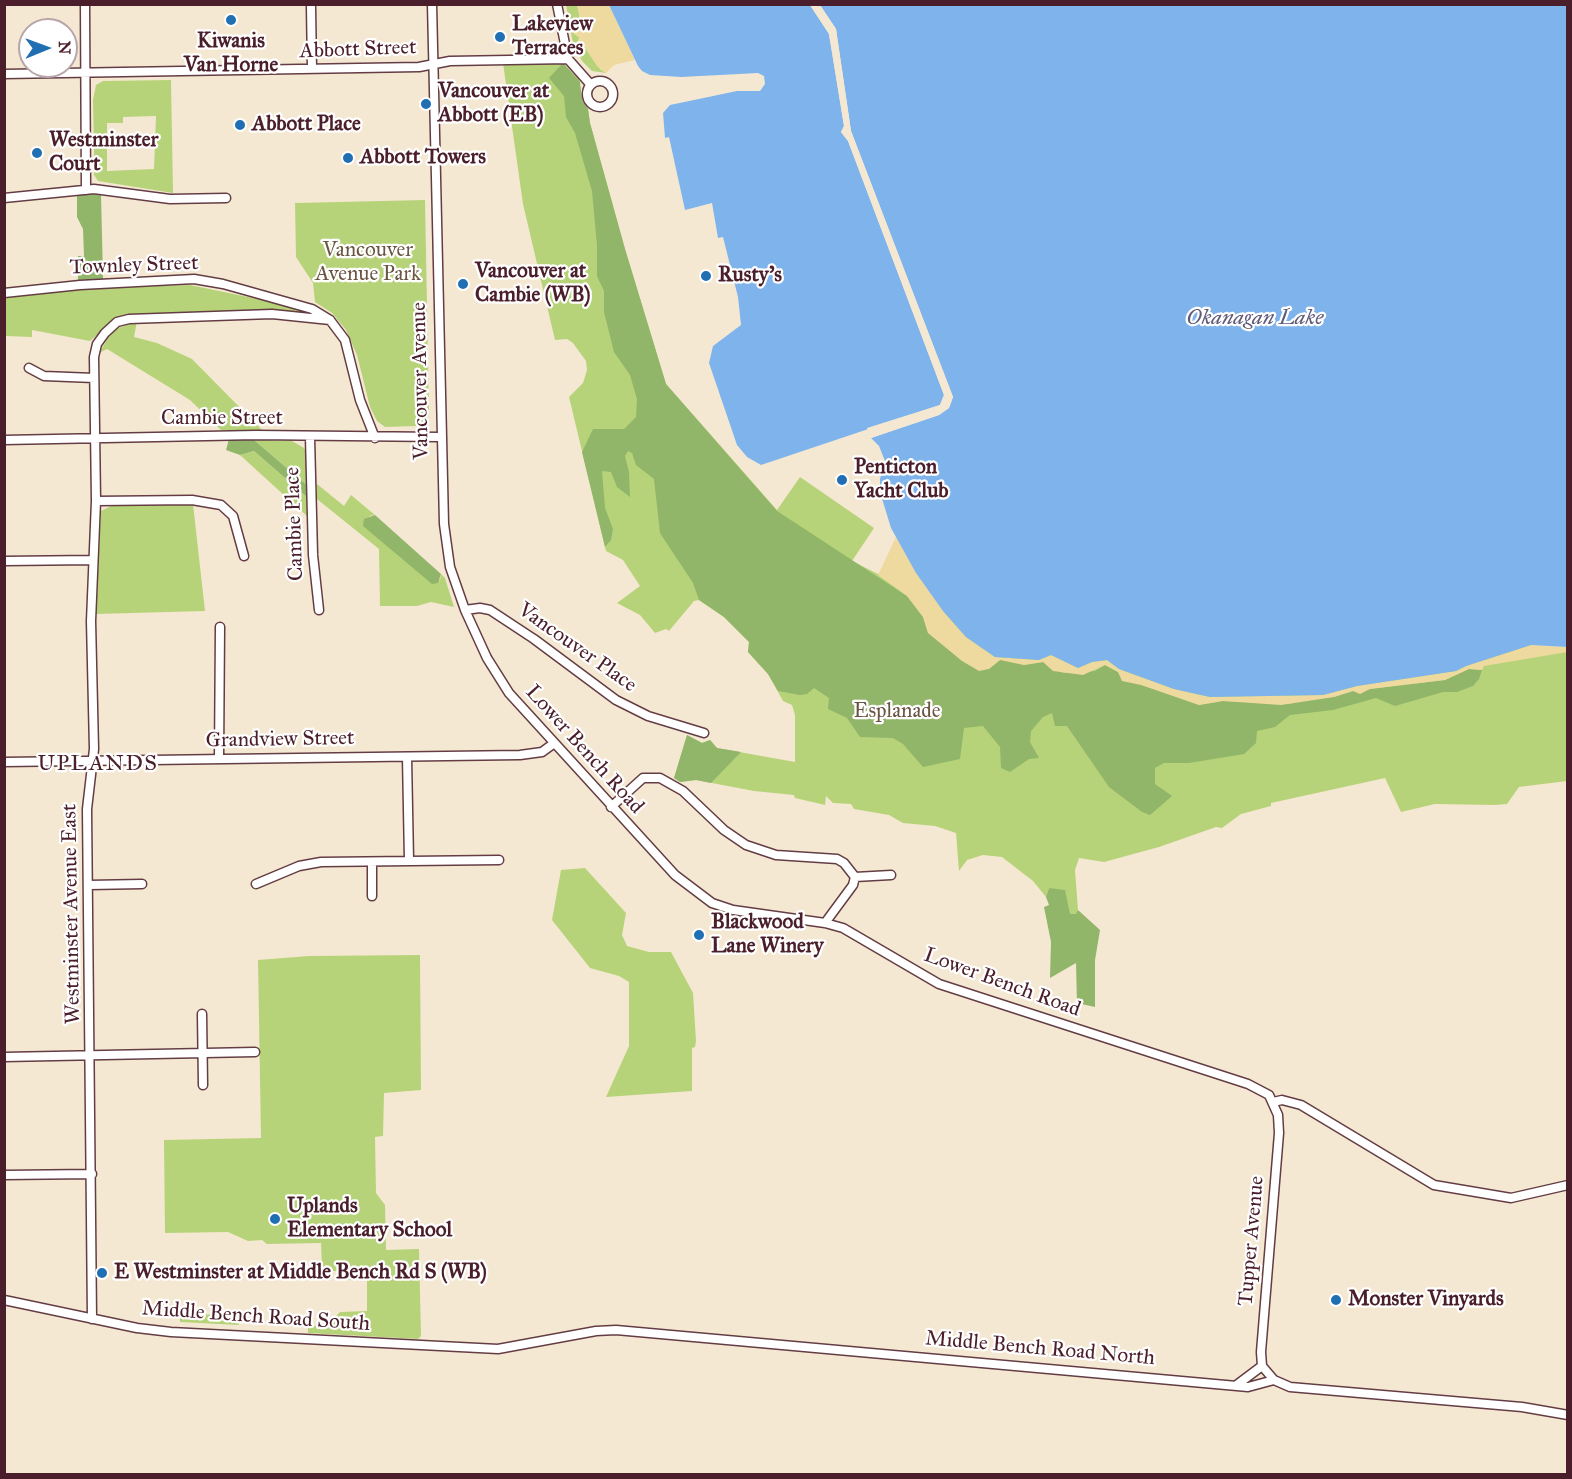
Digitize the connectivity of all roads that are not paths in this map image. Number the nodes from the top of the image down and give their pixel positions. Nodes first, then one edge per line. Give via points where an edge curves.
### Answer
1 (85, 4) edge
2 (432, 4) edge
3 (557, 4) edge
4 (311, 7) dead end
5 (568, 59) junction
6 (433, 64) junction
7 (312, 69) junction
8 (85, 73) junction
9 (4, 74) edge
10 (591, 85) dead end
11 (86, 190) junction
12 (4, 198) edge
13 (226, 198) dead end
14 (4, 293) edge
15 (330, 320) junction
16 (29, 368) dead end
17 (94, 378) junction
18 (310, 437) junction
19 (440, 437) junction
20 (96, 438) junction
21 (375, 438) junction
22 (4, 440) edge
23 (96, 501) junction
24 (244, 556) dead end
25 (93, 560) junction
26 (4, 561) edge
27 (319, 610) dead end
28 (465, 610) junction
29 (220, 627) dead end
30 (704, 733) dead end
31 (553, 744) junction
32 (407, 757) junction
33 (219, 759) junction
34 (93, 760) junction
35 (4, 762) edge
36 (611, 807) junction
37 (499, 860) dead end
38 (372, 861) junction
39 (409, 861) junction
40 (891, 875) dead end
41 (855, 877) junction
42 (142, 884) dead end
43 (256, 884) dead end
44 (89, 885) junction
45 (372, 896) dead end
46 (825, 923) junction
47 (202, 1014) dead end
48 (255, 1052) dead end
49 (202, 1053) junction
50 (91, 1055) junction
51 (4, 1057) edge
52 (202, 1085) dead end
53 (1273, 1102) junction
54 (92, 1174) junction
55 (4, 1175) edge
56 (1568, 1185) edge
57 (4, 1300) edge
58 (92, 1318) junction
59 (508, 1348) joint
60 (1262, 1366) junction
61 (1274, 1380) junction
62 (1238, 1384) junction
63 (1568, 1415) edge

1 - 8 street
2 - 6 street, Vancouver Avenue
3 - 5 street
4 - 7 street
5 - 6 street, Abbott Street
5 - 10 street
6 - 7 street, Abbott Street
6 - 19 street, Vancouver Avenue
7 - 8 street, Abbott Street
8 - 9 street, Abbott Street
8 - 11 street
11 - 12 street
11 - 13 street via 170,199
14 - 15 street, Townley Street via 195,279 312,309
15 - 17 street, Westminster Avenue East via 272,314 129,319 117,322 98,344
15 - 21 street via 345,340 360,400
16 - 17 street via 44,376
17 - 20 street, Westminster Avenue East
18 - 20 street, Cambie Street
18 - 21 street, Cambie Street
18 - 27 street, Cambie Place via 312,555
19 - 21 street, Cambie Street
19 - 28 street, Vancouver Avenue via 445,534 450,567
20 - 22 street, Cambie Street
20 - 23 street, Westminster Avenue East
23 - 24 street via 192,500 221,505 233,516
23 - 25 street, Westminster Avenue East
25 - 26 street
25 - 34 street, Westminster Avenue East
28 - 30 street, Vancouver Place via 490,610 616,700 648,716
28 - 31 street, Lower Bench Road via 498,677
29 - 33 street
31 - 32 street, Grandview Street via 542,752
31 - 36 street, Lower Bench Road
32 - 33 street, Grandview Street
32 - 39 street
33 - 34 street, Grandview Street
34 - 35 street, Grandview Street
34 - 44 street, Westminster Avenue East via 87,809
36 - 41 street via 643,778 660,778 683,791 746,845 776,855 837,860 852,870
36 - 46 street, Lower Bench Road via 675,875 712,903 743,912
37 - 39 street
38 - 39 street
38 - 43 street via 310,863
38 - 45 street
40 - 41 street
41 - 46 street
42 - 44 street
44 - 50 street, Westminster Avenue East
46 - 53 street, Lower Bench Road via 851,932 939,984 1248,1084 1263,1090
47 - 49 street
48 - 49 street
49 - 50 street
49 - 52 street
50 - 51 street
50 - 54 street, Westminster Avenue East
53 - 56 street, Lower Bench Road via 1282,1100 1301,1106 1434,1185 1511,1198
53 - 60 street, Tupper Avenue via 1279,1133
54 - 55 street
54 - 58 street, Westminster Avenue East
57 - 58 street, Middle Bench Road South
58 - 59 street, Middle Bench Road South via 162,1331
59 - 62 street, Middle Bench Road North via 616,1330
60 - 61 street
60 - 62 street
61 - 62 street, Middle Bench Road North via 1248,1387
61 - 63 street, Middle Bench Road North via 1290,1387 1521,1407

